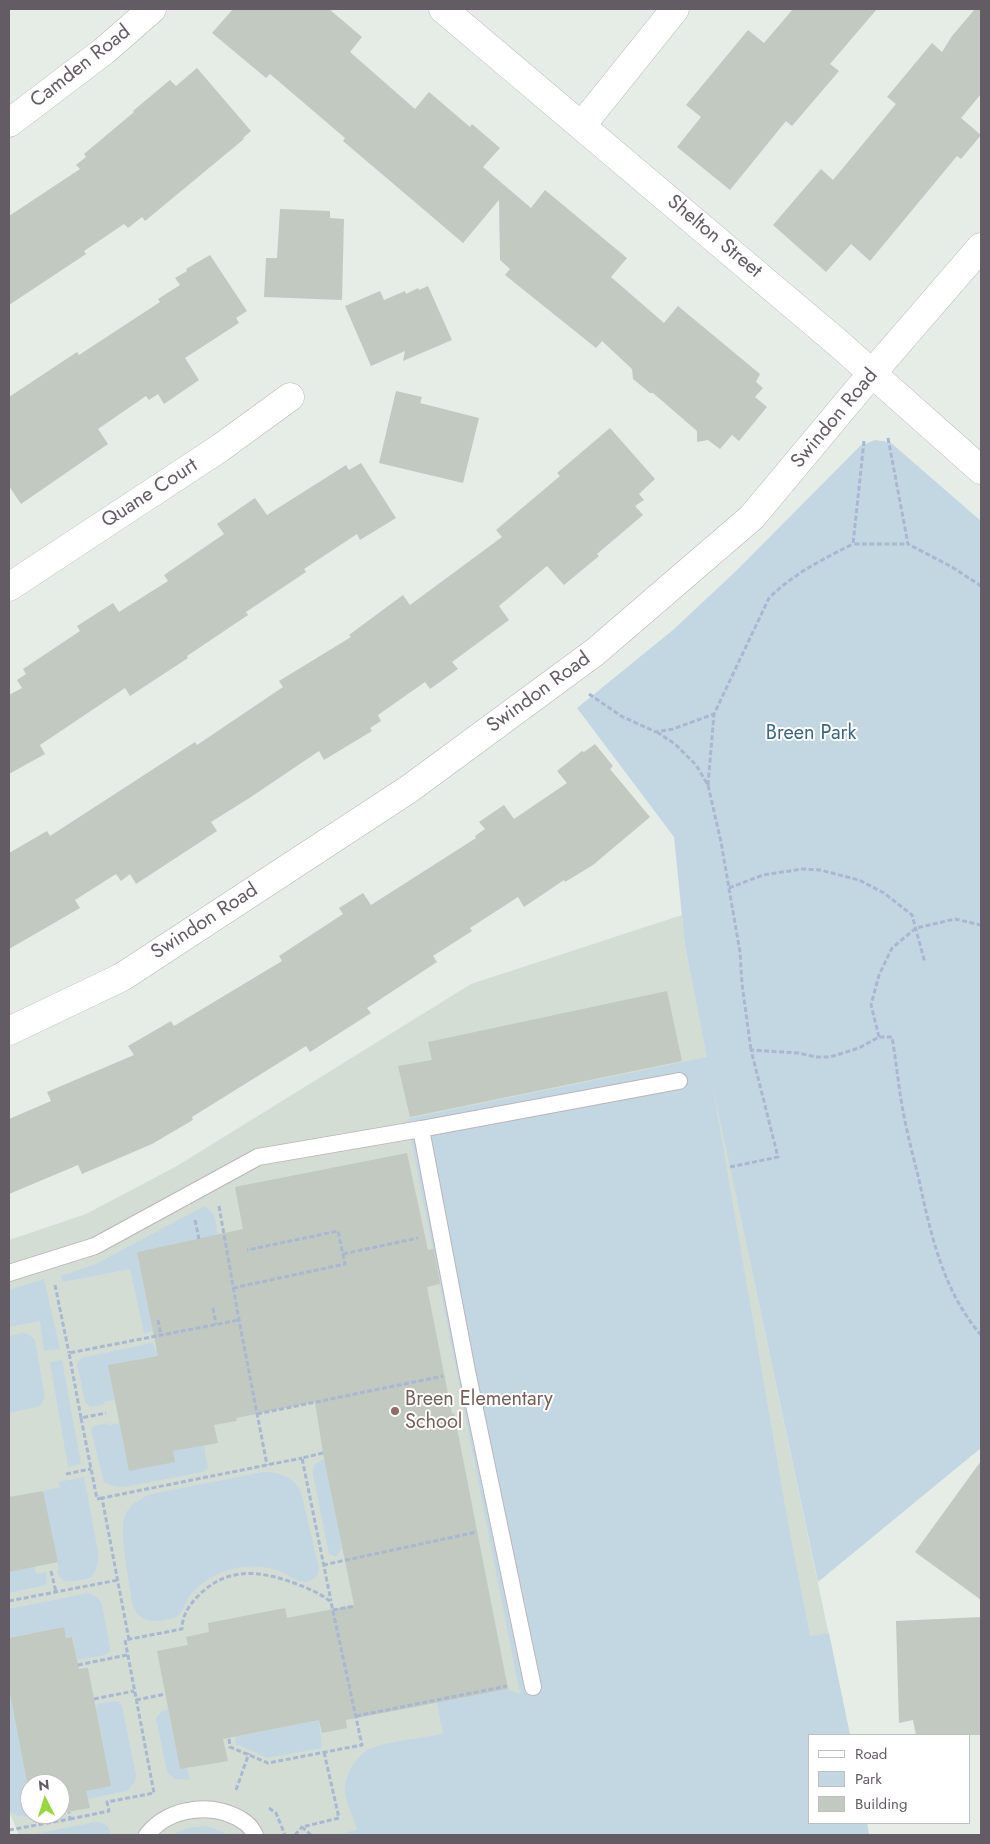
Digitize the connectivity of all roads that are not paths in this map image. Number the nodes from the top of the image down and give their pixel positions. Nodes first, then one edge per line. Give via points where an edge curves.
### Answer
1 (152, 9) edge
2 (443, 9) edge
3 (675, 9) edge
4 (9, 123) edge
5 (582, 125) junction
6 (981, 247) edge
7 (873, 372) junction
8 (290, 397) dead end
9 (981, 470) edge
10 (9, 587) edge
11 (9, 1031) edge
12 (679, 1081) dead end
13 (421, 1129) junction
14 (9, 1273) edge
15 (532, 1684) road end
16 (147, 1835) edge
17 (255, 1835) edge

1 - 4 street, Camden Road via 104,51
2 - 5 street, Shelton Street
3 - 5 street
5 - 7 street, Shelton Street
6 - 7 street, Swindon Road
7 - 9 street, Shelton Street
7 - 11 street, Swindon Road via 752,517 595,652 409,788 122,977
8 - 10 street, Quane Court via 220,448
12 - 13 lane
13 - 14 lane via 258,1157 95,1246
13 - 15 lane
16 - 17 lane via 163,1820 181,1813 216,1809 247,1824

